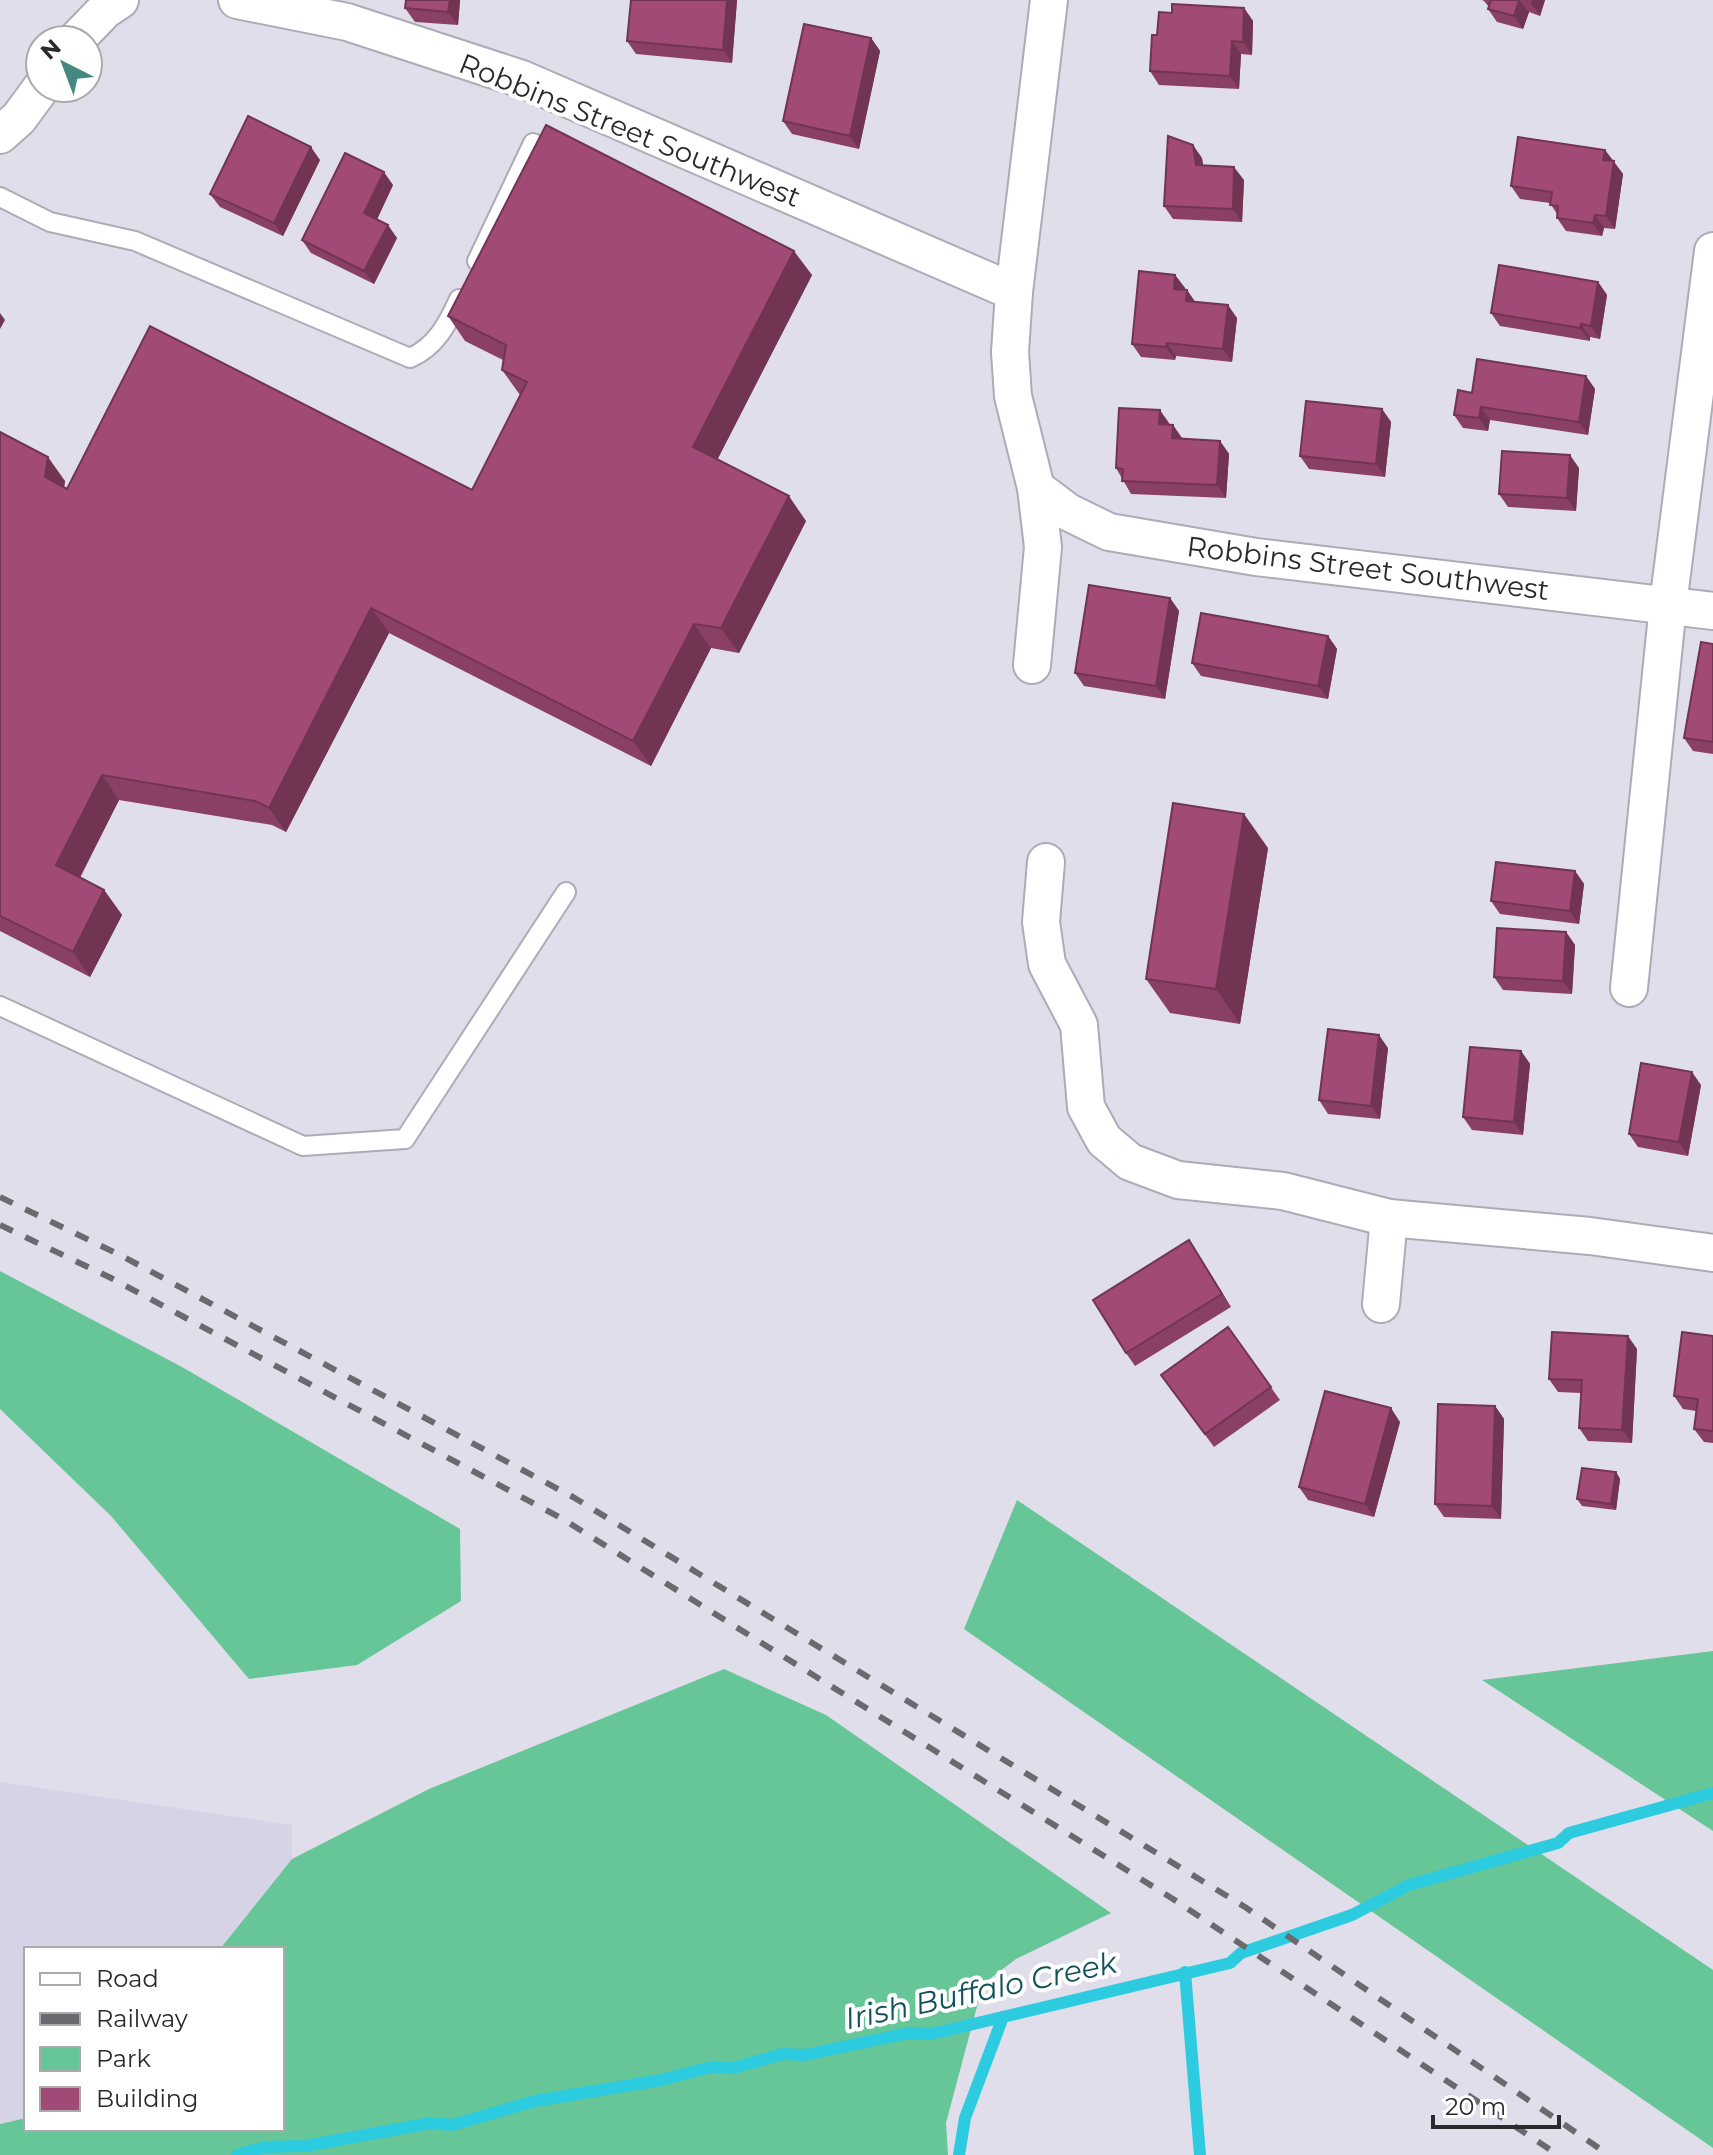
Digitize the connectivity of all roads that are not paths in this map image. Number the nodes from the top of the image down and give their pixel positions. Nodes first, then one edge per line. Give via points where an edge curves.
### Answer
1 (120, 0) edge
2 (237, 0) edge
3 (1049, 0) edge
4 (91, 24) edge
5 (29, 104) edge
6 (0, 135) edge
7 (533, 143) edge
8 (0, 197) edge
9 (1713, 251) edge
10 (1014, 292) junction
11 (1036, 488) junction
12 (1668, 605) junction
13 (1713, 611) edge
14 (1032, 665) dead end
15 (1046, 862) dead end
16 (566, 892) dead end
17 (1629, 988) dead end
18 (0, 1006) edge
19 (1389, 1218) junction
20 (1713, 1253) edge
21 (1381, 1304) dead end

1 - 4 street
2 - 10 street, Robbins Street Southwest via 347,22 522,79
3 - 10 street
5 - 6 street
7 - 8 lane via 448,322 423,352 410,358 135,241 50,222
9 - 12 street
10 - 11 street via 1013,396
11 - 12 street, Robbins Street Southwest via 1068,512 1109,532 1256,557
11 - 14 street via 1043,547
12 - 13 street, Robbins Street Southwest
12 - 17 street
15 - 19 street via 1041,922 1047,964 1079,1025 1086,1107 1104,1140 1130,1162 1178,1180 1283,1191
16 - 18 lane via 405,1139 303,1146
19 - 20 street
19 - 21 street

